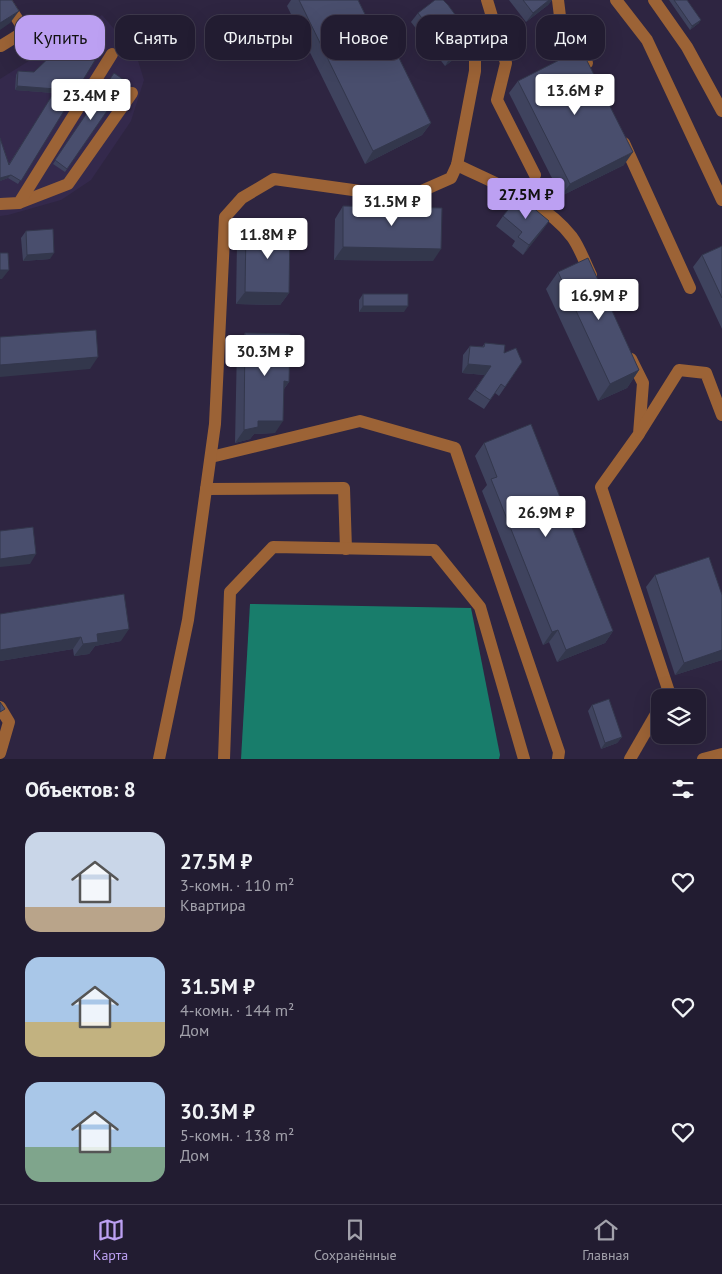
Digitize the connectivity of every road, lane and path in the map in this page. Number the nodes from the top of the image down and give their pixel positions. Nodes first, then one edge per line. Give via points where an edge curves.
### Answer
1 (5, 0) edge
2 (487, 0) edge
3 (558, 0) edge
4 (616, 0) edge
5 (654, 0) edge
6 (1, 46) edge
7 (112, 54) dead end
8 (475, 60) edge
9 (591, 72) edge
10 (132, 94) dead end
11 (722, 111) edge
12 (620, 135) edge
13 (457, 165) junction
14 (535, 175) dead end
15 (722, 200) edge
16 (19, 203) junction
17 (0, 204) edge
18 (690, 288) dead end
19 (597, 289) edge
20 (626, 349) edge
21 (722, 415) edge
22 (639, 434) junction
23 (211, 457) junction
24 (206, 489) junction
25 (346, 548) junction
26 (668, 689) edge
27 (0, 707) edge
28 (651, 723) edge
29 (0, 753) edge
30 (722, 754) edge
31 (562, 757) edge
32 (159, 759) edge
33 (224, 759) edge
34 (524, 759) edge
35 (630, 759) edge
36 (703, 759) edge

1 - 6 street via 25,31
2 - 14 street via 506,63 497,100
3 - 9 street via 562,33
4 - 15 street via 648,40
5 - 11 street via 687,47
7 - 16 street
8 - 13 street
10 - 16 street via 68,184
12 - 18 street
13 - 19 street via 550,214 572,238
13 - 23 street via 451,178 417,193 360,191 274,179 242,198 225,217
16 - 17 street
20 - 22 street via 642,383
21 - 22 street via 706,374 679,370
22 - 26 street via 601,487
23 - 24 street
23 - 31 street via 360,421 455,448
24 - 25 street via 344,488
24 - 32 street via 188,620
25 - 33 street via 273,547 230,592
25 - 34 street via 434,550 480,607
27 - 29 street via 10,722
28 - 35 street
30 - 36 street

